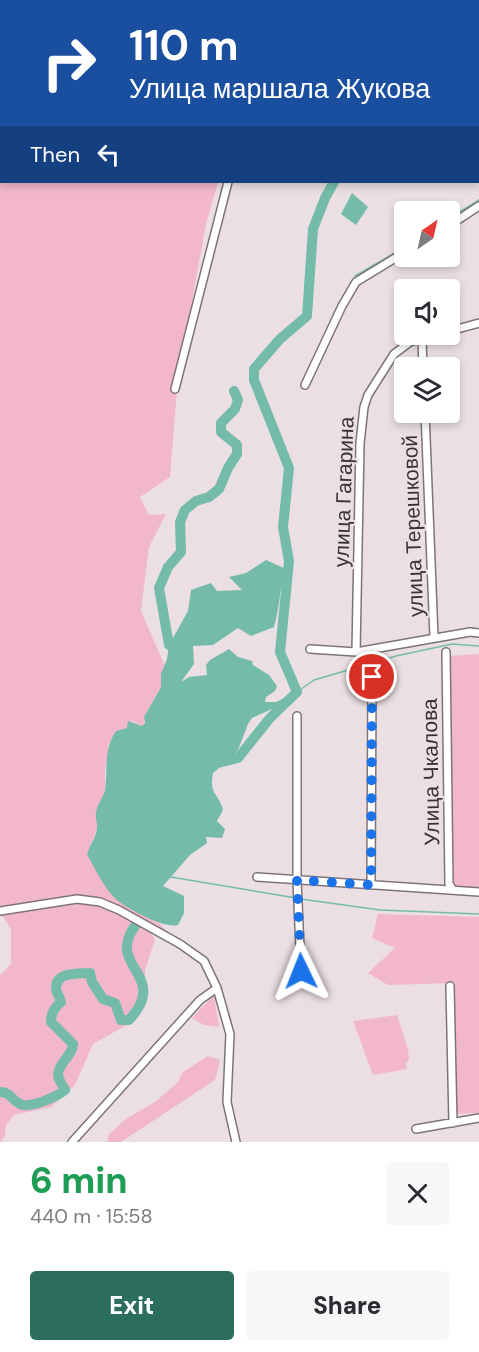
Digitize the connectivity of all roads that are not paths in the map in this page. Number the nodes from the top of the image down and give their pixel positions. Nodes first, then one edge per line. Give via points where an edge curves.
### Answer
1 (228, 183) edge
2 (479, 206) edge
3 (460, 218) edge
4 (394, 259) edge
5 (479, 323) edge
6 (460, 328) edge
7 (406, 345) edge
8 (305, 385) dead end
9 (175, 389) dead end
10 (425, 423) edge
11 (479, 633) edge
12 (434, 637) junction
13 (310, 649) dead end
14 (356, 652) junction
15 (446, 652) dead end
16 (372, 677) dead end
17 (297, 716) dead end
18 (257, 877) dead end
19 (297, 880) junction
20 (371, 885) junction
21 (453, 890) junction
22 (479, 892) edge
23 (0, 911) edge
24 (301, 971) dead end
25 (450, 986) dead end
26 (217, 988) junction
27 (479, 1118) edge
28 (453, 1123) junction
29 (416, 1129) dead end
30 (72, 1142) edge
31 (236, 1142) edge

1 - 9 street
2 - 3 street
4 - 8 street via 356,282
5 - 6 street
7 - 14 street, улица Гагарина via 394,354 368,395 361,421
10 - 12 street, улица Терешковой
11 - 12 street
12 - 14 street
13 - 14 street
15 - 21 street, Улица Чкалова via 449,884
16 - 20 street
17 - 19 street
18 - 19 street
19 - 20 street
19 - 24 street
20 - 21 street
21 - 22 street
23 - 26 street via 77,899 120,909 204,961
25 - 28 street
26 - 30 street via 200,1000
26 - 31 street via 230,1034 227,1102
27 - 28 street
28 - 29 street

